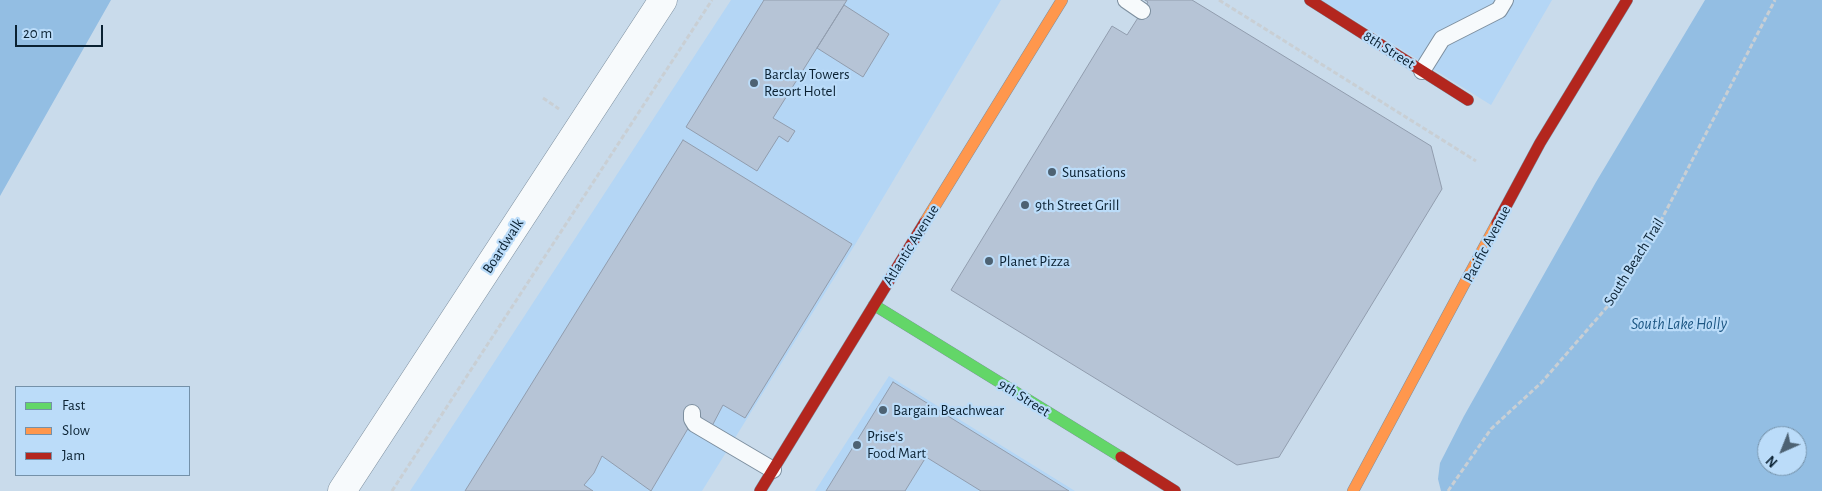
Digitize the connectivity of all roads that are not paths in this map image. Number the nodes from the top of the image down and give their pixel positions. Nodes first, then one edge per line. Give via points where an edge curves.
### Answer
1 (663, 0) edge
2 (1062, 0) edge
3 (1126, 0) edge
4 (1310, 0) edge
5 (1505, 0) edge
6 (1627, 0) edge
7 (1142, 11) dead end
8 (1422, 71) junction
9 (1468, 100) dead end
10 (874, 305) junction
11 (692, 413) dead end
12 (773, 470) junction
13 (342, 491) edge
14 (760, 491) edge
15 (1175, 491) edge
16 (1353, 491) edge

1 - 13 street, Boardwalk
2 - 10 main road, Atlantic Avenue
3 - 7 lane
4 - 8 main road, 8th Street
5 - 8 lane via 1499,10 1442,39
6 - 16 main road, Pacific Avenue via 1540,143
8 - 9 main road, 8th Street
10 - 12 main road, Atlantic Avenue
10 - 15 main road, 9th Street
11 - 12 lane via 696,424
12 - 14 main road, Atlantic Avenue

